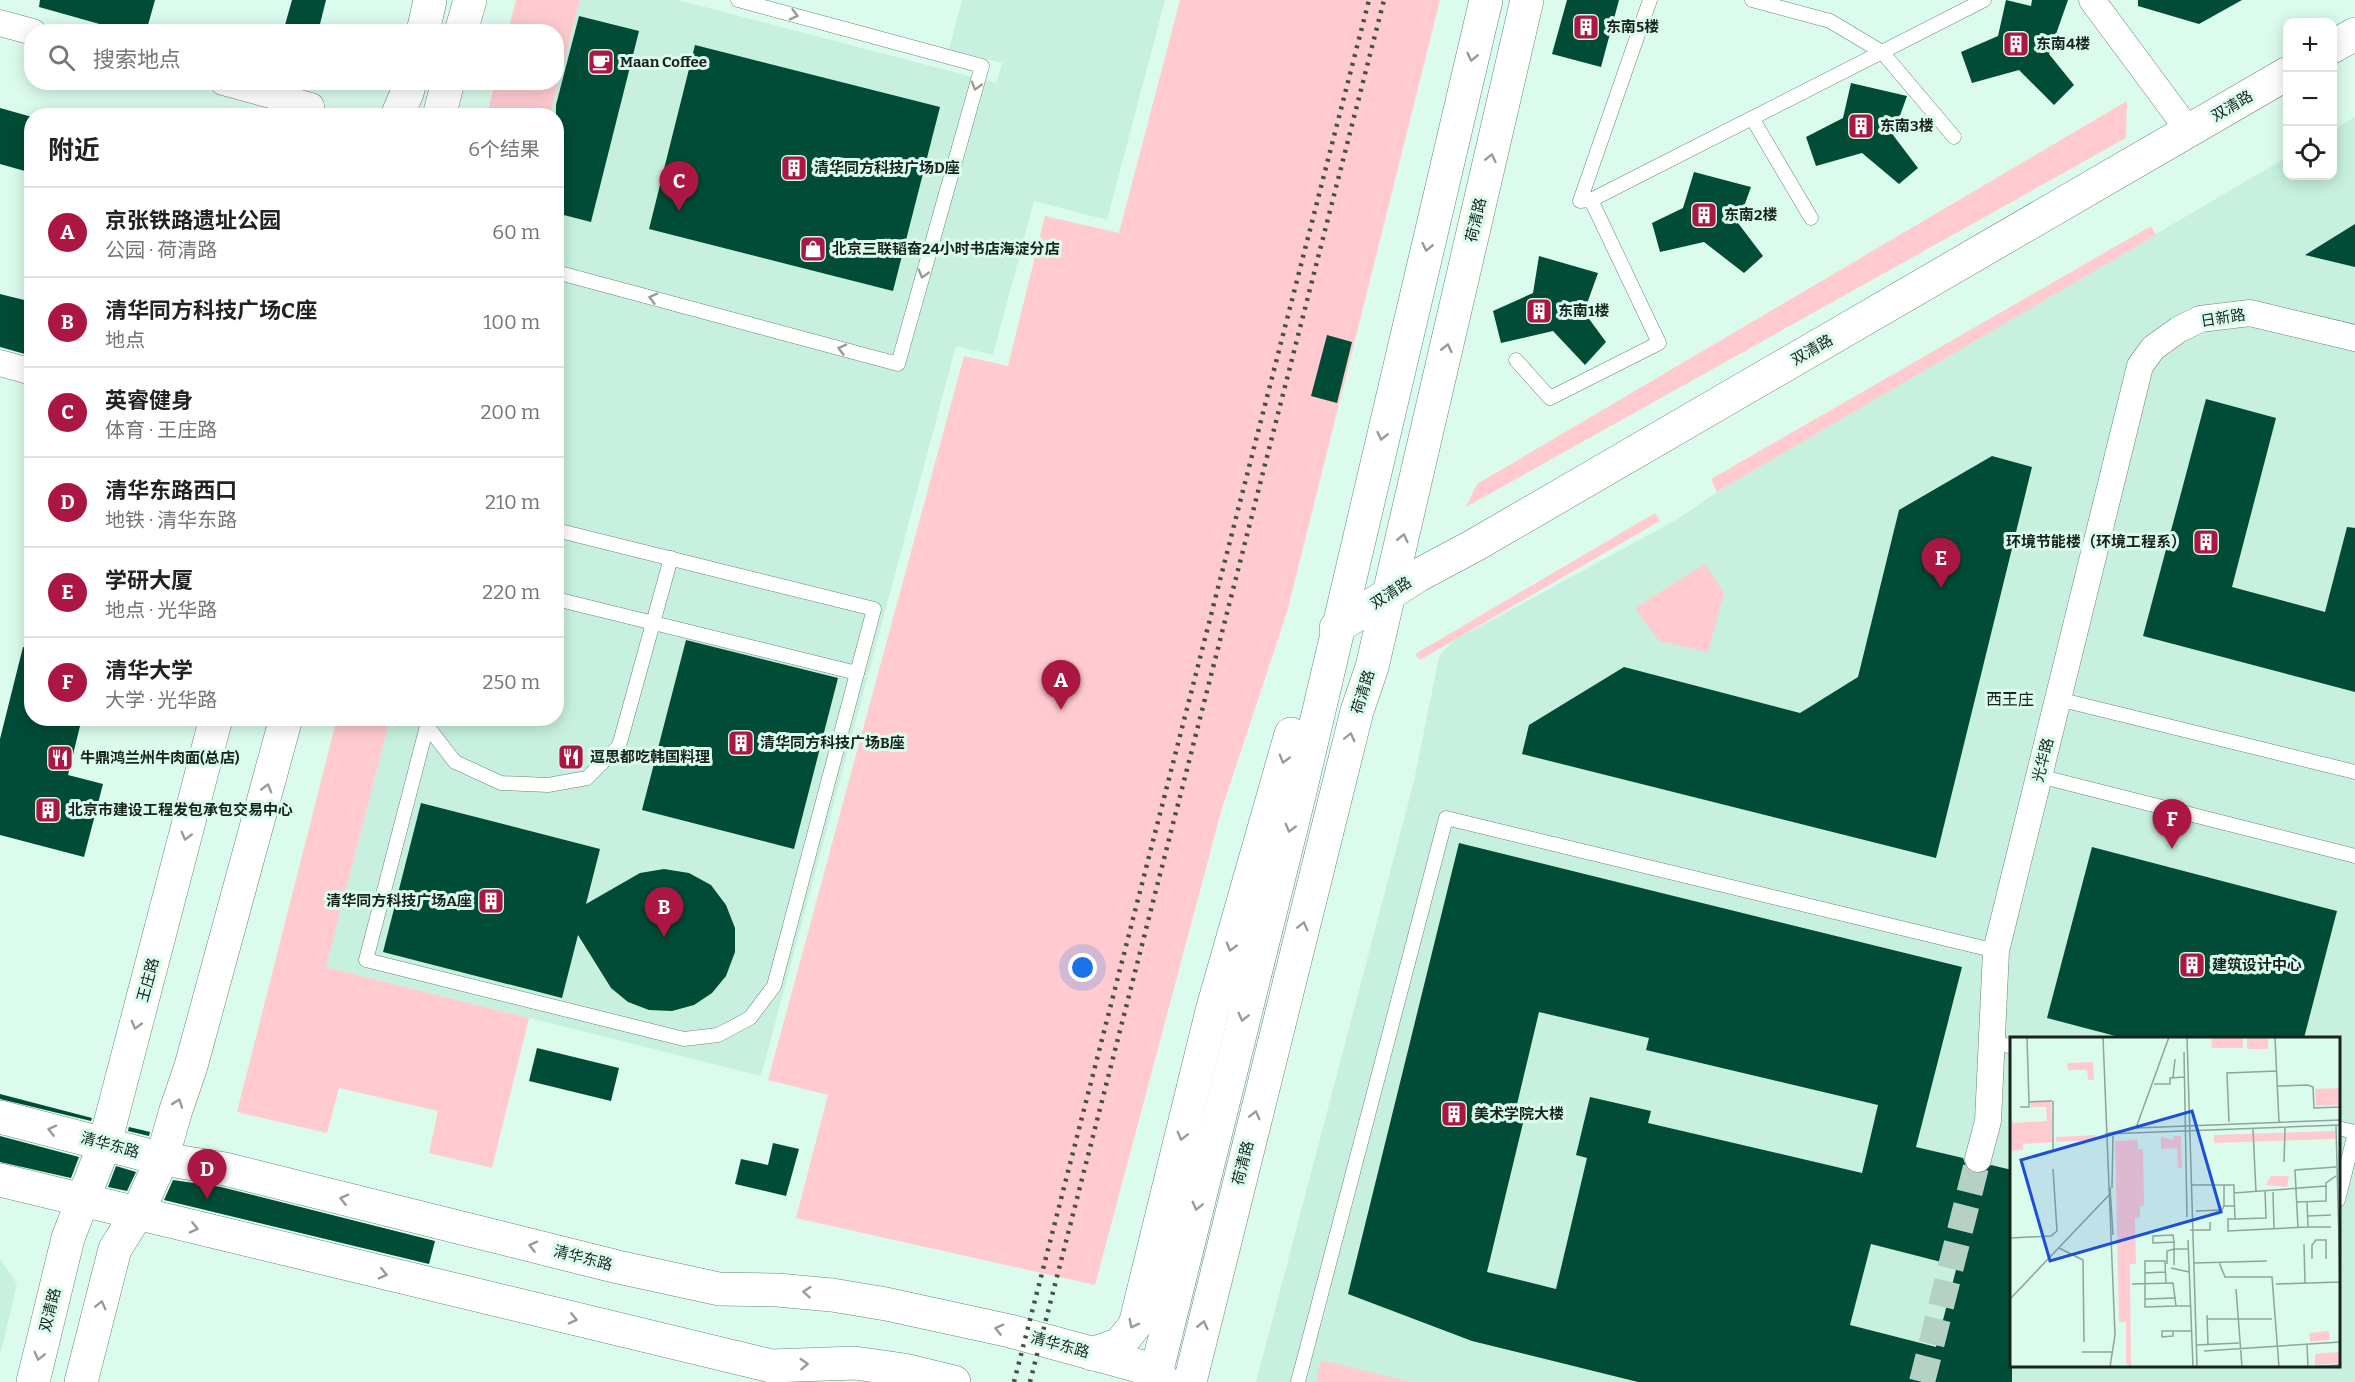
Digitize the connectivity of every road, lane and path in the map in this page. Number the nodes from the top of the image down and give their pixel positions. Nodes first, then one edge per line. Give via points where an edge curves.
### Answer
1 (430, 0) edge
2 (470, 0) edge
3 (738, 0) edge
4 (1486, 0) edge
5 (1527, 0) edge
6 (1650, 0) edge
7 (1752, 0) edge
8 (1984, 0) edge
9 (2092, 0) edge
10 (0, 22) edge
11 (425, 24) edge
12 (464, 24) edge
13 (24, 29) edge
14 (1882, 52) junction
15 (2283, 77) edge
16 (252, 90) edge
17 (409, 90) edge
18 (446, 90) edge
19 (311, 106) dead end
20 (401, 108) edge
21 (441, 108) edge
22 (1752, 118) junction
23 (2189, 131) junction
24 (1954, 136) dead end
25 (1591, 200) junction
26 (1811, 218) dead end
27 (564, 274) edge
28 (2355, 338) edge
29 (1516, 360) dead end
30 (0, 363) edge
31 (2140, 366) joint
32 (24, 370) edge
33 (564, 532) edge
34 (671, 558) junction
35 (1389, 595) junction
36 (564, 601) edge
37 (654, 623) junction
38 (1336, 628) junction
39 (857, 673) junction
40 (2058, 699) junction
41 (214, 726) edge
42 (284, 726) edge
43 (427, 726) edge
44 (431, 726) edge
45 (2355, 772) edge
46 (2039, 776) junction
47 (2355, 856) edge
48 (1996, 951) junction
49 (2002, 1044) edge
50 (0, 1117) edge
51 (2340, 1128) edge
52 (2355, 1132) edge
53 (105, 1143) junction
54 (162, 1159) junction
55 (1978, 1159) tunnel mouth
56 (0, 1180) edge
57 (2340, 1192) edge
58 (81, 1201) junction
59 (137, 1215) junction
60 (68, 1238) joint
61 (1092, 1353) junction
62 (764, 1374) edge
63 (1158, 1378) edge
64 (33, 1382) edge
65 (81, 1382) edge
66 (954, 1382) edge
67 (1190, 1382) edge
68 (1298, 1382) edge

1 - 11 main road
2 - 12 main road
3 -> 27 lane via 982,66 898,364
4 -> 38 main road
35 -> 5 main road, 荷清路
6 - 25 lane via 1580,201
7 - 14 lane via 1830,21
8 - 14 lane
9 - 23 street
10 - 13 street
14 - 22 lane
14 - 24 lane
15 - 23 main road, 双清路
16 - 19 street
17 - 20 main road
18 - 21 main road
22 - 25 lane
22 - 26 lane
23 - 35 main road, 双清路
25 - 29 lane via 1659,342 1550,398
28 - 31 street, 日新路 via 2250,313 2200,319 2153,348
30 - 32 street
31 - 40 street, 光华路
33 - 34 lane
34 - 37 lane
34 - 39 lane via 874,609
35 - 38 main road, 双清路
67 -> 35 main road, 荷清路
36 - 37 lane
37 - 39 lane
37 - 44 lane via 619,746 588,778 548,785 501,783 455,762
38 -> 61 main road via 1299,702 1212,1011 1135,1325 1120,1344
38 -> 63 main road
39 - 43 lane via 774,986 750,1018 718,1035 684,1039 366,960
40 - 45 lane
40 - 46 street, 光华路
41 -> 53 main road, 王庄路
54 -> 42 main road
46 - 47 lane
46 - 48 street, 光华路
48 - 49 street, 光华路
48 - 68 lane via 1446,818
49 - 55 street, 光华路
53 -> 50 main road, 清华东路
51 - 52 lane
52 - 57 lane
53 - 54 main road, 清华东路
53 - 58 main road, 王庄路
54 - 59 main road
61 -> 54 main road, 清华东路 via 886,1304 777,1290 719,1289 225,1169
56 - 58 main road
58 - 59 main road
58 - 60 main road, 王庄路
59 -> 62 main road
65 -> 59 main road via 115,1250
60 -> 64 main road, 双清路
61 - 63 main road, 清华东路
62 -> 66 main road via 855,1363

